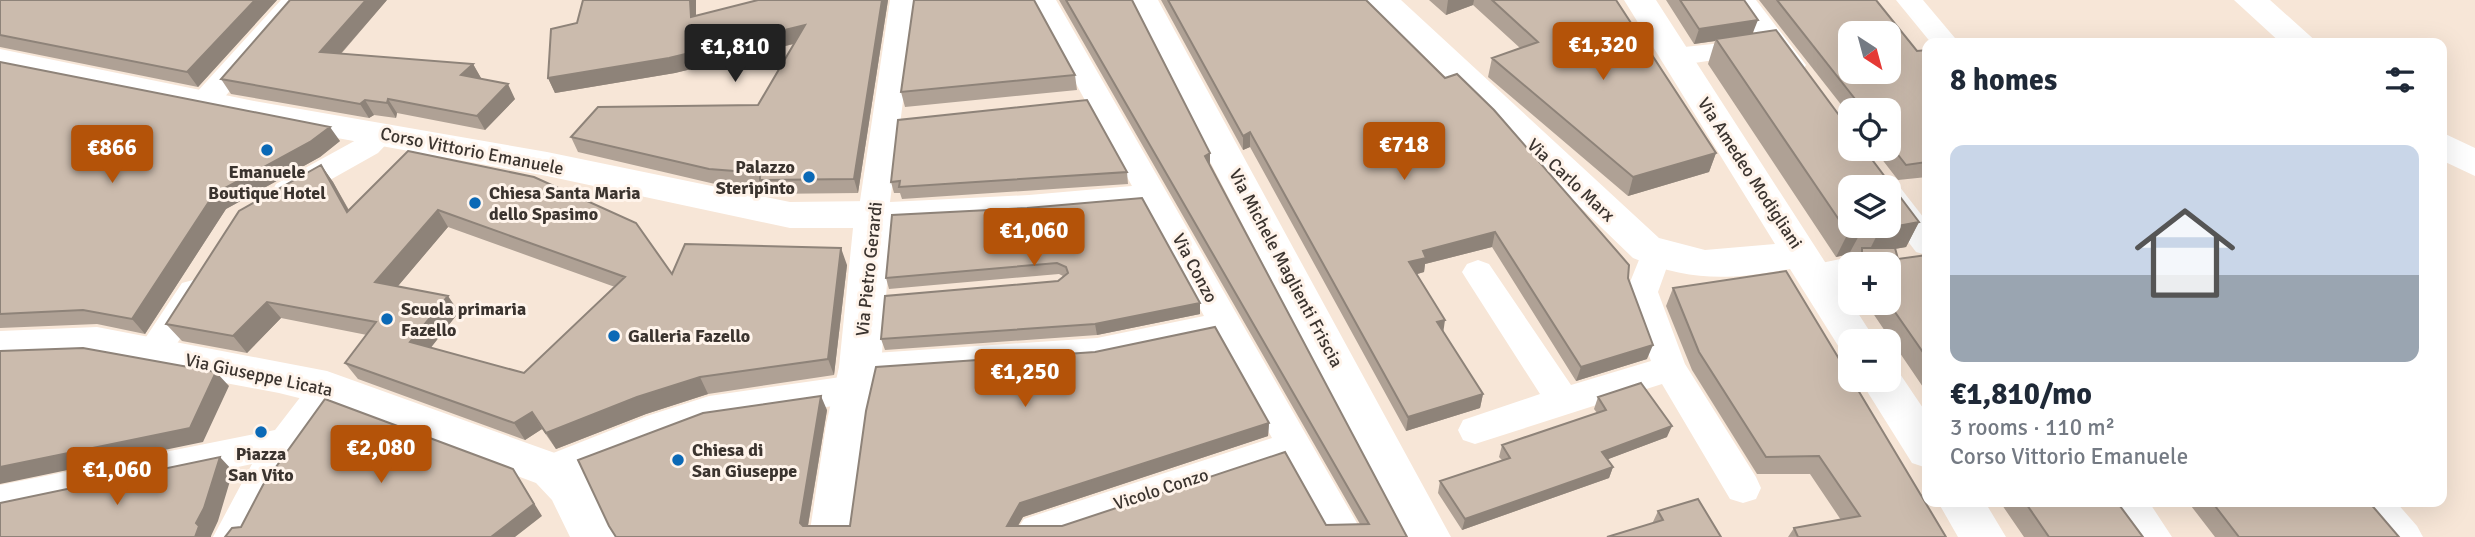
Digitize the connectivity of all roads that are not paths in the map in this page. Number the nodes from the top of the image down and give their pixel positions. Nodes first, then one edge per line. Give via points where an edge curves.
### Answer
1 (295, 0) edge
2 (903, 0) edge
3 (1043, 0) edge
4 (1142, 0) edge
5 (1382, 0) edge
6 (1640, 0) edge
7 (1743, 0) edge
8 (1909, 0) edge
9 (2250, 0) edge
10 (1942, 38) edge
11 (2296, 38) edge
12 (1775, 43) junction
13 (1675, 57) junction
14 (0, 60) edge
15 (1808, 87) edge
16 (206, 100) junction
17 (382, 134) junction
18 (2447, 148) edge
19 (2475, 164) edge
20 (1155, 194) junction
21 (262, 205) edge
22 (873, 214) junction
23 (1901, 219) edge
24 (1656, 253) junction
25 (1919, 254) edge
26 (1822, 266) edge
27 (206, 272) edge
28 (1478, 272) dead end
29 (1225, 324) junction
30 (1851, 329) edge
31 (0, 347) edge
32 (154, 352) junction
33 (1670, 369) junction
34 (857, 378) junction
35 (327, 388) junction
36 (1889, 392) edge
37 (1563, 401) junction
38 (1475, 430) dead end
39 (286, 442) junction
40 (1922, 442) edge
41 (1294, 446) junction
42 (551, 470) junction
43 (1743, 488) dead end
44 (0, 501) edge
45 (1963, 507) edge
46 (2132, 507) edge
47 (2378, 507) edge
48 (232, 537) edge
49 (593, 537) edge
50 (832, 537) edge
51 (1031, 537) edge
52 (1346, 537) edge
53 (1428, 537) edge
54 (1983, 537) edge
55 (2153, 537) edge
56 (2404, 537) edge

1 - 16 street
2 - 22 street, Via Pietro Gerardi via 901,120
3 - 20 street, Via Conzo via 1086,101
4 - 53 street, Via Michele Maglienti Friscia
5 - 24 street, Via Carlo Marx via 1611,218
6 - 13 street, Via Amedeo Modigliani
7 - 12 street
8 - 10 street
9 - 11 street
12 - 13 street
12 - 15 street
13 - 26 street, Via Amedeo Modigliani
14 - 16 street, Corso Vittorio Emanuele
16 - 17 street, Corso Vittorio Emanuele
17 - 21 street
17 - 22 street, Corso Vittorio Emanuele via 790,215
18 - 19 street
20 - 22 street, Corso Vittorio Emanuele
20 - 29 street, Via Conzo
22 - 34 street, Via Pietro Gerardi
23 - 25 street
24 - 26 street, Via Carlo Marx via 1708,266
24 - 33 street via 1642,292
26 - 30 street, Via Amedeo Modigliani
27 - 32 street
28 - 37 street
29 - 34 street via 1097,351
29 - 41 street, Via Conzo
31 - 32 street, Via Giuseppe Licata via 97,343
32 - 35 street, Via Giuseppe Licata
33 - 37 street
33 - 43 street
34 - 42 street via 709,410
34 - 50 street, Via Pietro Gerardi
35 - 39 street
35 - 42 street, Via Giuseppe Licata
36 - 40 street
37 - 38 street
39 - 44 street
39 - 48 street
41 - 51 street, Vicolo Conzo via 1037,530
41 - 52 street, Via Conzo
42 - 49 street via 568,487
45 - 54 street
46 - 55 street
47 - 56 street

